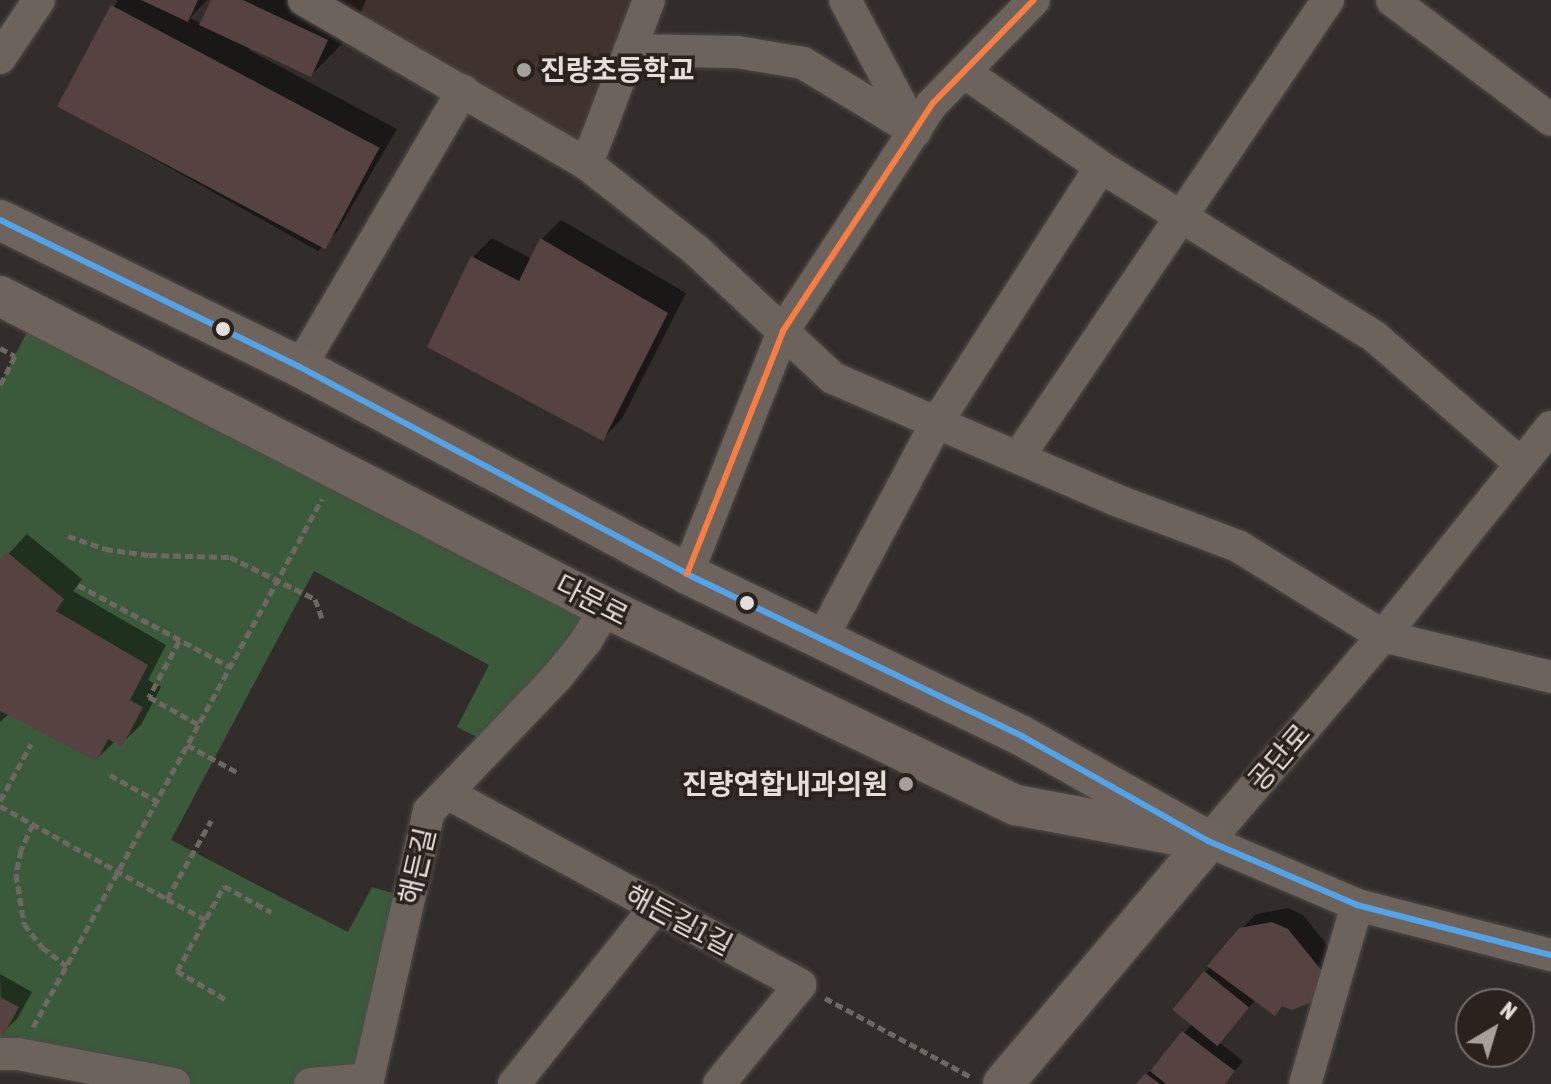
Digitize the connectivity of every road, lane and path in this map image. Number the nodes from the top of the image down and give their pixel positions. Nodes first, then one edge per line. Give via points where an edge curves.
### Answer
1 (39, 0) edge
2 (304, 0) edge
3 (649, 0) edge
4 (845, 0) edge
5 (1034, 0) edge
6 (1328, 0) edge
7 (1392, 0) edge
8 (630, 50) junction
9 (0, 58) edge
10 (964, 72) junction
11 (463, 90) junction
12 (1551, 120) edge
13 (915, 131) junction
14 (587, 164) junction
15 (1101, 167) junction
16 (1180, 216) junction
17 (0, 220) edge
18 (0, 296) edge
19 (783, 331) junction
20 (0, 348) edge
21 (300, 367) junction
22 (0, 385) edge
23 (937, 422) junction
24 (1551, 427) edge
25 (1019, 456) junction
26 (1521, 464) junction
27 (338, 470) junction
28 (68, 536) dead end
29 (687, 574) junction
30 (278, 579) junction
31 (78, 585) dead end
32 (606, 608) junction
33 (322, 618) dead end
34 (1383, 636) junction
35 (180, 640) junction
36 (821, 640) junction
37 (230, 667) junction
38 (1551, 677) edge
39 (198, 724) junction
40 (31, 744) dead end
41 (187, 745) junction
42 (237, 772) dead end
43 (110, 775) dead end
44 (447, 793) junction
45 (157, 801) junction
46 (0, 803) edge
47 (211, 821) dead end
48 (33, 824) junction
49 (1208, 841) junction
50 (118, 871) junction
51 (167, 899) junction
52 (1357, 905) junction
53 (656, 907) junction
54 (271, 912) dead end
55 (206, 920) junction
56 (1551, 955) edge
57 (66, 966) junction
58 (800, 985) junction
59 (225, 999) dead end
60 (9, 1054) edge
61 (372, 1082) edge
62 (174, 1084) edge
63 (310, 1084) edge
64 (514, 1084) edge
65 (719, 1084) edge
66 (985, 1084) edge
67 (1003, 1084) edge
68 (1305, 1084) edge

1 - 9 street
2 - 11 street
3 - 8 street
4 - 13 street
5 - 10 street
6 - 16 street
7 - 12 street
8 - 13 street via 737,52 803,63
8 - 14 street
10 - 13 street via 933,103
10 - 15 street
11 - 14 street
11 - 21 street
13 - 19 street
14 - 19 street via 696,250
15 - 16 street
15 - 23 street
16 - 25 street
16 - 26 street via 1375,337
17 - 21 main road, 다문로
18 - 27 main road, 다문로
19 - 23 street via 833,378
19 - 29 street
20 - 22 path via 15,356
21 - 29 main road, 다문로
23 - 25 street
23 - 36 street
24 - 26 street, 공단로
25 - 34 street via 1238,546
26 - 34 street, 공단로
27 - 30 path
27 - 32 main road, 다문로
28 - 30 path via 105,549 149,555 230,557
29 - 36 main road, 다문로
30 - 33 path via 315,599
30 - 37 path
31 - 35 path
32 - 44 street, 해든길 via 557,677
32 - 49 main road, 다문로 via 1016,805
34 - 38 street
34 - 49 street, 공단로
35 - 37 path
35 - 39 path via 149,697
36 - 49 main road, 다문로 via 1022,736
37 - 39 path
39 - 41 path
40 - 46 path
41 - 42 path
41 - 45 path
43 - 45 path
44 - 53 street, 해든길1길
44 - 61 street, 해든길 via 429,811
45 - 50 path
46 - 48 path
47 - 51 path
48 - 50 path
48 - 57 path via 16,874 24,924
49 - 52 street, 다문로
49 - 67 main road, 공단로
50 - 51 path
50 - 57 path
51 - 55 path
52 - 56 street, 다문로
52 - 68 street
53 - 58 street, 해든길1길
53 - 64 street
54 - 55 path via 224,886
55 - 59 path via 177,971
57 - 60 path
58 - 65 street
58 - 66 path
60 - 62 street
61 - 63 street, 해든길

